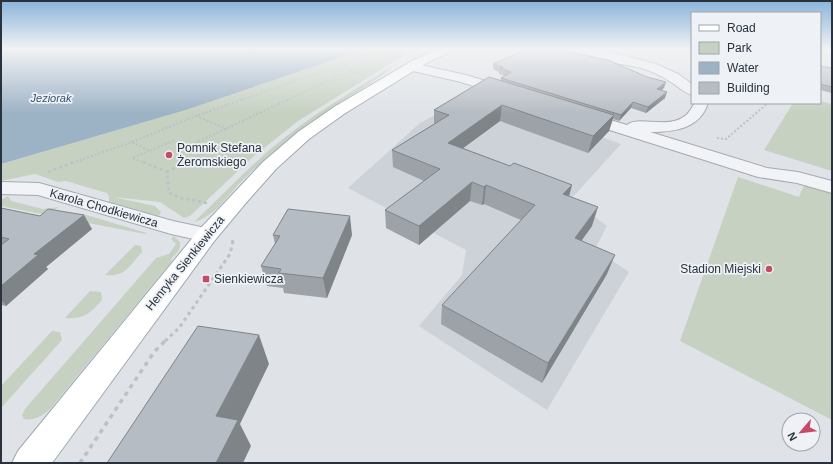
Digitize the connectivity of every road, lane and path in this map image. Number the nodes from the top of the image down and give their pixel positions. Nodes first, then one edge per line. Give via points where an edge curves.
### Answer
1 (325, 71) edge
2 (350, 71) joint
3 (393, 71) edge
4 (400, 71) edge
5 (432, 71) edge
6 (658, 71) edge
7 (364, 82) junction
8 (691, 90) edge
9 (520, 96) edge
10 (701, 104) edge
11 (767, 104) edge
12 (572, 113) edge
13 (196, 116) junction
14 (617, 127) junction
15 (227, 129) junction
16 (713, 138) dead end
17 (132, 142) junction
18 (189, 146) junction
19 (149, 151) junction
20 (47, 172) dead end
21 (167, 172) junction
22 (832, 187) edge
23 (1, 188) edge
24 (209, 203) dead end
25 (234, 233) dead end
26 (207, 235) junction
27 (30, 463) edge
28 (80, 463) edge

1 - 13 path
2 - 7 path
2 - 15 path
3 - 7 main road, Henryka Sienkiewicza via 380,80
4 - 7 main road, Henryka Sienkiewicza
5 - 9 street
6 - 8 street via 685,84
7 - 26 main road, Henryka Sienkiewicza via 251,184
10 - 14 street via 700,111 693,119 675,125
11 - 16 path via 726,138
12 - 14 street
13 - 15 path
13 - 17 path
14 - 22 street via 765,173
15 - 18 path
17 - 19 path
17 - 20 path
18 - 19 path via 173,141
18 - 21 path via 203,152
19 - 21 path via 132,158
21 - 24 path via 169,193
23 - 26 street, Karola Chodkiewicza via 39,189 170,227
25 - 28 path via 230,254 179,328 154,352
26 - 27 main road, Henryka Sienkiewicza

